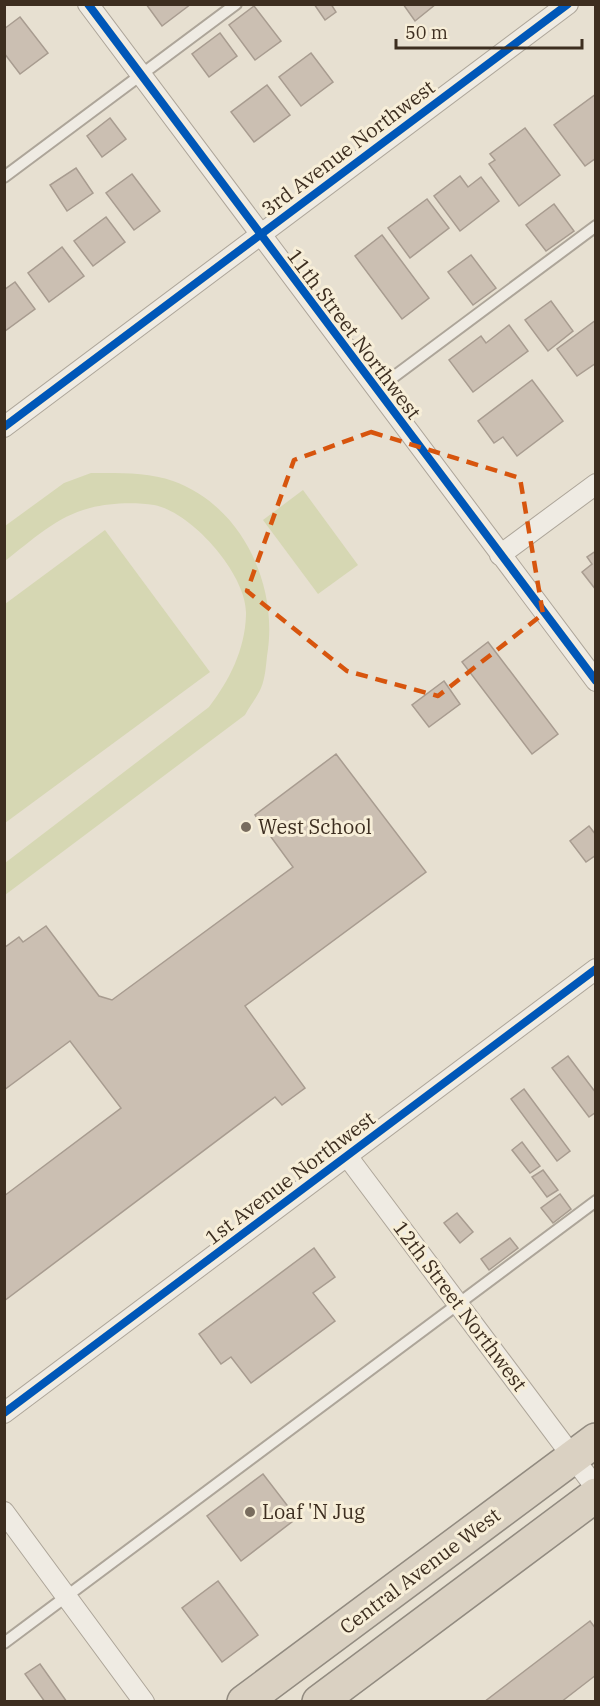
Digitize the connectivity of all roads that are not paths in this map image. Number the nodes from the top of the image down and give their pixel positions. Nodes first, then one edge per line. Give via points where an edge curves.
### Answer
1 (88, 4) edge
2 (236, 4) edge
3 (568, 4) edge
4 (140, 75) junction
5 (4, 177) edge
6 (596, 226) edge
7 (260, 235) junction
8 (376, 390) junction
9 (4, 427) edge
10 (596, 484) edge
11 (500, 555) junction
12 (596, 681) edge
13 (596, 969) edge
14 (347, 1156) junction
15 (596, 1201) edge
16 (459, 1303) junction
17 (4, 1413) edge
18 (584, 1449) edge
19 (596, 1488) edge
20 (596, 1495) edge
21 (4, 1512) edge
22 (67, 1597) junction
23 (4, 1643) edge
24 (144, 1701) edge
25 (244, 1701) edge
26 (319, 1701) edge

1 - 4 street, 11th Street Northwest
2 - 4 lane
3 - 7 street, 3rd Avenue Northwest
4 - 5 lane
4 - 7 street, 11th Street Northwest
6 - 8 lane
7 - 8 street, 11th Street Northwest
7 - 9 street, 3rd Avenue Northwest
8 - 11 street, 11th Street Northwest
10 - 11 street
11 - 12 street, 11th Street Northwest
13 - 14 street, 1st Avenue Northwest
14 - 16 street, 12th Street Northwest
14 - 17 street, 1st Avenue Northwest
15 - 16 lane
16 - 18 street, 12th Street Northwest
16 - 22 lane
18 - 19 street, 12th Street Northwest
18 - 25 highway, Central Avenue West
20 - 26 highway
21 - 22 street
22 - 23 lane
22 - 24 street

